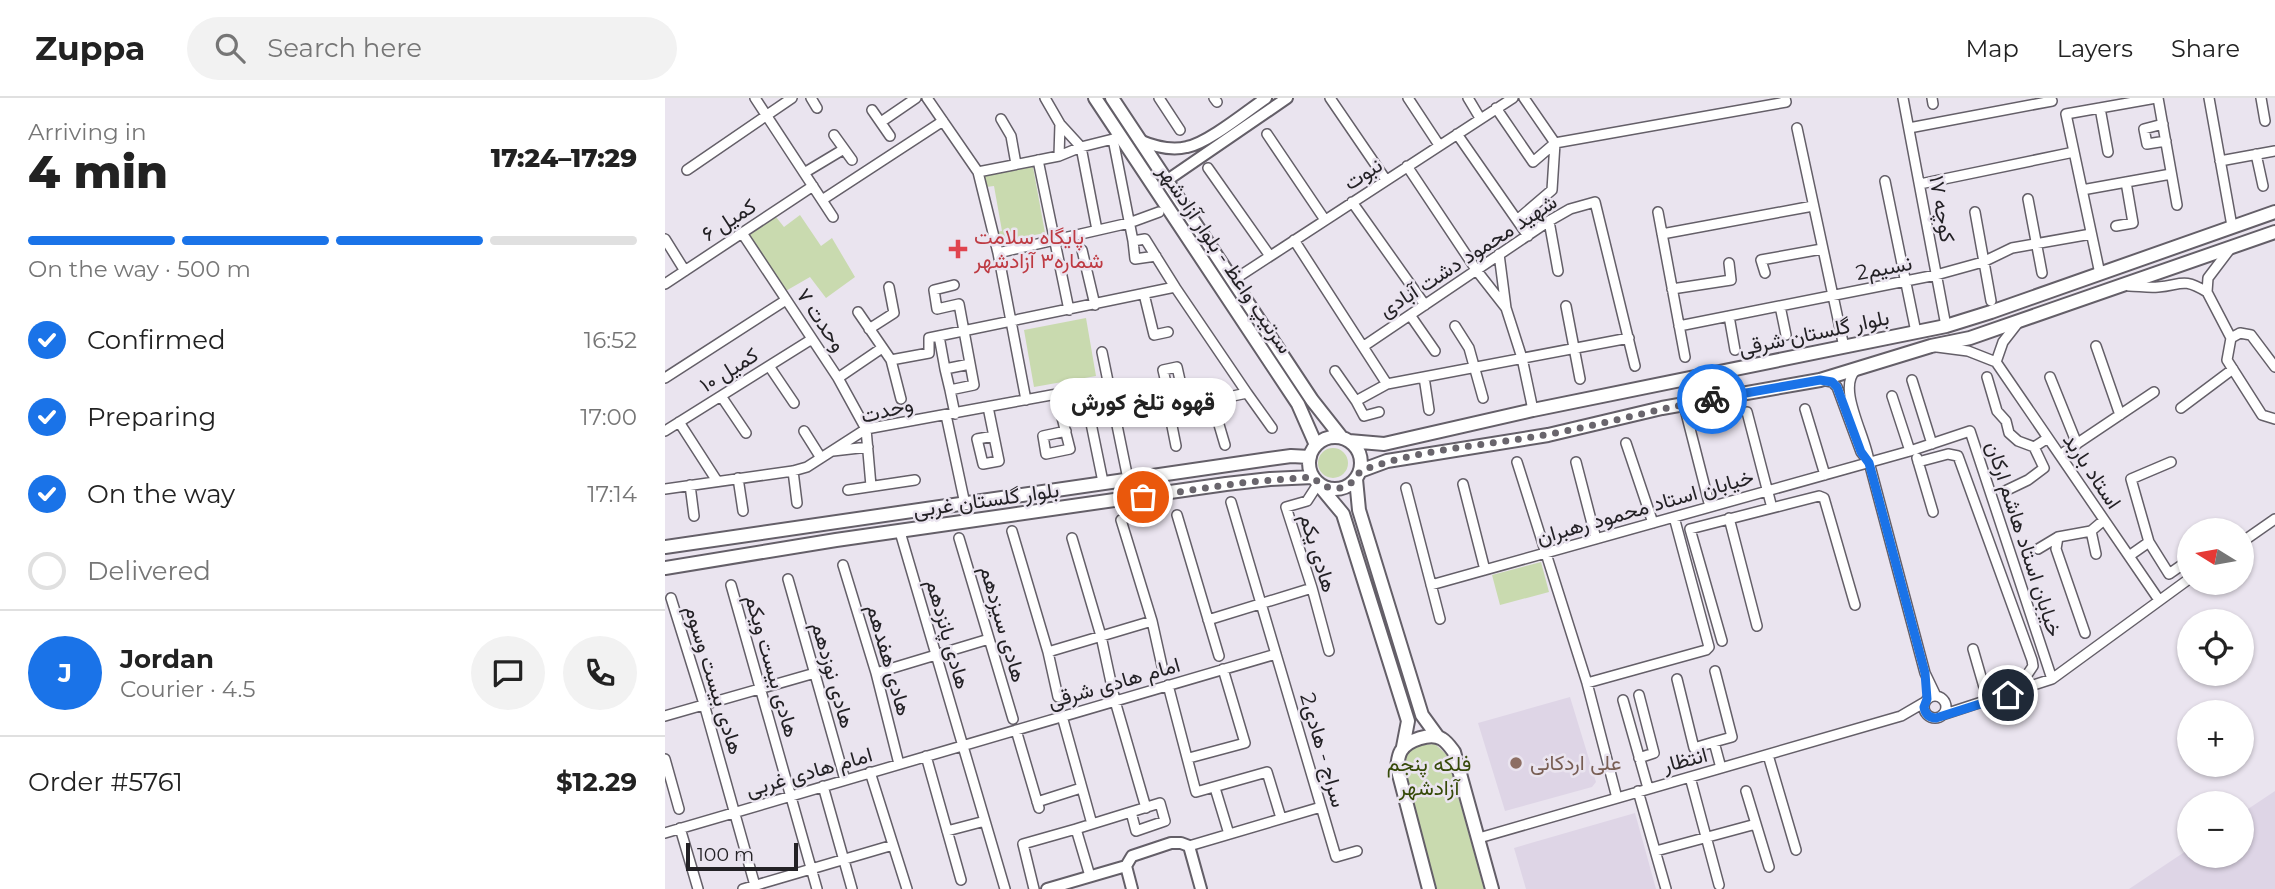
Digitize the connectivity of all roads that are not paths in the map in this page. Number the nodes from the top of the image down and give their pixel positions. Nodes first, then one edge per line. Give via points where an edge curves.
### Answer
1 (755, 98) edge
2 (792, 98) edge
3 (811, 98) edge
4 (916, 98) edge
5 (927, 98) edge
6 (1045, 98) edge
7 (1095, 98) edge
8 (1112, 98) edge
9 (1159, 98) edge
10 (1266, 98) edge
11 (1287, 98) edge
12 (1329, 98) edge
13 (1408, 98) edge
14 (1468, 98) edge
15 (1513, 98) edge
16 (1524, 98) edge
17 (1903, 98) edge
18 (2157, 98) edge
19 (2209, 98) edge
20 (2261, 98) edge
21 (2051, 99) edge
22 (1785, 100) edge
23 (817, 108) dead end
24 (1496, 108) junction
25 (2100, 108) junction
26 (872, 110) dead end
27 (2066, 114) junction
28 (767, 116) junction
29 (1480, 118) junction
30 (1001, 119) dead end
31 (943, 121) junction
32 (2265, 121) dead end
33 (881, 122) junction
34 (1060, 124) junction
35 (2163, 124) junction
36 (1797, 128) dead end
37 (1909, 128) junction
38 (1180, 130) dead end
39 (1267, 134) dead end
40 (1457, 134) junction
41 (834, 135) dead end
42 (890, 136) dead end
43 (1117, 138) junction
44 (2166, 141) junction
45 (1144, 142) junction
46 (1555, 144) junction
47 (1439, 145) junction
48 (1081, 147) junction
49 (844, 149) junction
50 (2275, 151) edge
51 (2074, 152) junction
52 (2108, 152) dead end
53 (2256, 154) junction
54 (1059, 156) junction
55 (852, 160) dead end
56 (1038, 160) junction
57 (2220, 161) junction
58 (1016, 164) junction
59 (1407, 166) junction
60 (1208, 168) dead end
61 (687, 170) dead end
62 (978, 172) junction
63 (804, 173) junction
64 (2171, 174) junction
65 (1168, 179) junction
66 (1386, 180) junction
67 (1885, 181) dead end
68 (2126, 182) junction
69 (1920, 184) junction
70 (813, 186) junction
71 (2263, 186) dead end
72 (2082, 190) junction
73 (2028, 199) dead end
74 (822, 201) junction
75 (1352, 202) junction
76 (2177, 205) dead end
77 (1813, 206) junction
78 (1159, 212) dead end
79 (1658, 212) dead end
80 (1976, 212) dead end
81 (2275, 212) edge
82 (833, 218) dead end
83 (1325, 220) junction
84 (1517, 220) junction
85 (1549, 221) junction
86 (1129, 223) junction
87 (2116, 226) dead end
88 (2232, 226) junction
89 (1097, 230) junction
90 (2275, 232) edge
91 (741, 233) junction
92 (1662, 234) junction
93 (2091, 234) junction
94 (1528, 236) junction
95 (665, 239) edge
96 (1054, 240) junction
97 (1294, 240) junction
98 (1133, 241) junction
99 (2037, 244) junction
100 (2232, 246) junction
101 (1822, 249) junction
102 (1082, 250) dead end
103 (998, 253) junction
104 (1499, 254) junction
105 (1156, 256) junction
106 (1270, 256) junction
107 (1983, 262) junction
108 (1729, 263) dead end
109 (685, 271) junction
110 (1477, 271) junction
111 (1558, 271) dead end
112 (1765, 273) dead end
113 (2042, 273) dead end
114 (2100, 274) junction
115 (1936, 275) junction
116 (1906, 280) junction
117 (1232, 281) junction
118 (665, 284) edge
119 (954, 285) dead end
120 (2120, 285) junction
121 (890, 287) dead end
122 (1175, 287) junction
123 (1672, 289) junction
124 (2207, 292) junction
125 (1144, 294) junction
126 (1833, 296) junction
127 (786, 300) junction
128 (1991, 301) dead end
129 (1095, 305) junction
130 (1425, 305) junction
131 (1566, 306) dead end
132 (1780, 306) junction
133 (1506, 308) junction
134 (1069, 310) junction
135 (857, 312) dead end
136 (1410, 315) junction
137 (1729, 316) junction
138 (2022, 319) junction
139 (1010, 321) junction
140 (1455, 326) dead end
141 (1679, 326) junction
142 (1946, 326) junction
143 (869, 329) junction
144 (965, 331) junction
145 (1168, 332) dead end
146 (1916, 332) junction
147 (1786, 335) dead end
148 (939, 336) junction
149 (1629, 338) junction
150 (2231, 338) junction
151 (812, 339) junction
152 (1364, 346) junction
153 (1931, 346) junction
154 (2096, 346) dead end
155 (1845, 347) junction
156 (881, 348) junction
157 (1573, 348) junction
158 (1735, 350) dead end
159 (1435, 351) dead end
160 (1101, 352) dead end
161 (1685, 357) dead end
162 (1522, 358) junction
163 (891, 360) junction
164 (1996, 362) junction
165 (970, 364) junction
166 (769, 366) junction
167 (1635, 366) dead end
168 (1177, 367) dead end
169 (1474, 367) junction
170 (2275, 368) edge
171 (945, 369) junction
172 (2233, 369) junction
173 (1856, 370) junction
174 (1335, 372) dead end
175 (1424, 377) junction
176 (1987, 377) dead end
177 (2050, 377) dead end
178 (665, 378) edge
179 (838, 378) junction
180 (1580, 379) dead end
181 (1820, 380) junction
182 (1912, 380) dead end
183 (1387, 384) junction
184 (1660, 385) junction
185 (950, 390) junction
186 (2154, 392) dead end
187 (1247, 393) junction
188 (1056, 394) junction
189 (721, 396) junction
190 (1892, 396) dead end
191 (1483, 398) dead end
192 (901, 399) dead end
193 (1026, 400) junction
194 (1212, 401) junction
195 (1356, 401) junction
196 (794, 403) dead end
197 (988, 407) junction
198 (1186, 407) junction
199 (1662, 408) junction
200 (2181, 408) dead end
201 (1805, 409) dead end
202 (1429, 410) dead end
203 (1533, 410) junction
204 (1169, 411) junction
205 (1379, 412) dead end
206 (1747, 412) dead end
207 (1324, 413) junction
208 (1686, 413) dead end
209 (950, 414) junction
210 (2120, 415) junction
211 (2275, 419) edge
212 (1116, 421) junction
213 (1307, 421) junction
214 (679, 422) junction
215 (1272, 428) dead end
216 (866, 429) junction
217 (665, 431) edge
218 (804, 431) dead end
219 (1066, 431) junction
220 (746, 433) dead end
221 (994, 436) junction
222 (2048, 438) junction
223 (1346, 439) junction
224 (1626, 443) dead end
225 (1384, 444) junction
226 (1932, 444) junction
227 (2077, 444) junction
228 (1225, 445) dead end
229 (1176, 446) dead end
230 (868, 447) junction
231 (2034, 447) junction
232 (1912, 450) junction
233 (832, 451) junction
234 (1313, 451) junction
235 (2060, 456) junction
236 (821, 458) junction
237 (1269, 459) junction
238 (1387, 461) junction
239 (1517, 462) dead end
240 (1576, 462) dead end
241 (1918, 462) junction
242 (2171, 462) dead end
243 (1869, 463) junction
244 (793, 471) junction
245 (1358, 475) junction
246 (1825, 475) junction
247 (1102, 477) dead end
248 (738, 478) junction
249 (1271, 479) junction
250 (915, 480) dead end
251 (1128, 480) junction
252 (1316, 480) junction
253 (717, 481) junction
254 (1463, 484) dead end
255 (690, 485) junction
256 (871, 486) junction
257 (1406, 488) dead end
258 (665, 489) edge
259 (848, 490) dead end
260 (1767, 491) junction
261 (2005, 491) dead end
262 (1231, 502) dead end
263 (797, 503) dead end
264 (965, 505) junction
265 (1710, 507) junction
266 (1772, 508) junction
267 (743, 511) dead end
268 (1933, 512) dead end
269 (1177, 515) dead end
270 (694, 516) dead end
271 (1674, 517) junction
272 (1729, 518) junction
273 (2275, 519) edge
274 (1121, 520) dead end
275 (2104, 520) junction
276 (1653, 523) junction
277 (1012, 531) dead end
278 (2091, 531) junction
279 (899, 532) junction
280 (2254, 534) edge
281 (2058, 537) junction
282 (959, 538) dead end
283 (1073, 538) dead end
284 (1596, 539) junction
285 (2149, 542) junction
286 (665, 547) edge
287 (2038, 549) dead end
288 (1545, 553) junction
289 (2096, 554) dead end
290 (2129, 556) junction
291 (843, 565) dead end
292 (665, 568) edge
293 (2177, 568) edge
294 (1485, 570) junction
295 (788, 579) dead end
296 (731, 585) dead end
297 (1431, 585) junction
298 (2177, 587) edge
299 (1312, 588) junction
300 (671, 598) dead end
301 (2159, 600) junction
302 (1261, 604) junction
303 (1855, 605) dead end
304 (1440, 619) dead end
305 (1208, 620) junction
306 (1152, 621) junction
307 (1757, 626) dead end
308 (2085, 633) dead end
309 (1101, 636) junction
310 (989, 639) junction
311 (1722, 641) dead end
312 (1973, 649) dead end
313 (1329, 651) dead end
314 (1048, 652) junction
315 (1276, 654) junction
316 (936, 655) junction
317 (1219, 656) dead end
318 (1162, 666) dead end
319 (1223, 669) junction
320 (1715, 671) dead end
321 (815, 673) junction
322 (876, 673) junction
323 (1677, 679) dead end
324 (2052, 679) junction
325 (1587, 683) junction
326 (1168, 685) junction
327 (760, 688) junction
328 (1639, 695) dead end
329 (1058, 698) dead end
330 (1623, 700) dead end
331 (1933, 700) junction
332 (1115, 701) junction
333 (704, 704) junction
334 (1969, 706) junction
335 (1928, 715) junction
336 (1942, 715) junction
337 (665, 716) edge
338 (1062, 716) junction
339 (1901, 716) junction
340 (1013, 719) dead end
341 (1016, 730) junction
342 (1438, 737) junction
343 (1714, 742) junction
344 (963, 746) junction
345 (1403, 747) junction
346 (1768, 755) junction
347 (926, 756) junction
348 (1188, 758) junction
349 (1639, 758) junction
350 (665, 759) edge
351 (899, 764) junction
352 (1721, 768) junction
353 (870, 772) junction
354 (1690, 777) junction
355 (845, 780) junction
356 (824, 786) junction
357 (1081, 788) junction
358 (1215, 788) junction
359 (1648, 788) junction
360 (1638, 791) junction
361 (1746, 791) dead end
362 (790, 796) junction
363 (1617, 798) junction
364 (1321, 807) junction
365 (1146, 808) junction
366 (679, 809) dead end
367 (734, 812) junction
368 (1131, 812) junction
369 (1281, 818) junction
370 (985, 821) junction
371 (1092, 824) junction
372 (1756, 824) junction
373 (680, 828) junction
374 (1076, 829) junction
375 (947, 831) junction
376 (665, 833) edge
377 (1229, 834) junction
378 (1479, 838) junction
379 (1705, 838) junction
380 (893, 845) junction
381 (1189, 846) junction
382 (1796, 850) dead end
383 (1357, 851) dead end
384 (1656, 851) junction
385 (844, 861) junction
386 (1126, 866) junction
387 (1769, 867) dead end
388 (811, 870) junction
389 (1090, 876) junction
390 (961, 880) dead end
391 (1719, 885) dead end
392 (755, 887) edge
393 (698, 889) edge
394 (743, 889) edge
395 (817, 889) edge
396 (852, 889) edge
397 (907, 889) edge
398 (1005, 889) edge
399 (1034, 889) edge
400 (1047, 889) edge
401 (1132, 889) edge
402 (1201, 889) edge
403 (1429, 889) edge
404 (1492, 889) edge
405 (1666, 889) edge

1 - 28 street
2 - 28 street
3 - 23 street
4 - 33 street
5 - 31 street
6 - 34 street
7 - 43 main road, سرتیپ واعظ - بلوار آزادشهر
8 - 45 main road, سرتیپ واعظ - بلوار آزادشهر
9 - 38 street
10 - 45 street via 1190,147 1166,148
11 - 65 street
12 - 66 street
13 - 47 street
14 - 29 street
15 - 24 street, نبوت
16 - 46 street
17 - 37 street, کوچه ۱۷
18 - 25 street
18 - 35 street
19 - 57 street
20 - 32 street
21 - 27 street
21 - 37 street
22 - 46 street
24 - 29 street, نبوت
24 - 46 street via 1533,162
25 - 27 street
25 - 52 street
26 - 33 street
27 - 51 street
28 - 61 street
28 - 63 street
29 - 40 street, نبوت
30 - 58 street via 1011,135
31 - 62 street
31 - 74 street
33 - 42 street
34 - 48 street
34 - 54 street
35 - 44 street
35 - 44 street via 2144,129 2147,144
36 - 77 street
37 - 69 street, کوچه ۱۷
39 - 83 street
40 - 47 street, نبوت
40 - 84 street
41 - 49 street
43 - 48 street
43 - 86 street
43 - 213 main road, سرتیپ واعظ - بلوار آزادشهر
44 - 64 street
45 - 65 main road, سرتیپ واعظ - بلوار آزادشهر
46 - 84 street via 1552,190
47 - 59 street, نبوت
48 - 54 street
48 - 89 street
49 - 55 street
49 - 63 street
50 - 53 street
51 - 69 street
51 - 72 street
53 - 57 street
53 - 71 street
54 - 56 street
56 - 58 street
56 - 96 street
57 - 88 street
58 - 62 street
59 - 66 street, نبوت
59 - 110 street
60 - 106 street
62 - 103 street
63 - 70 street
64 - 68 street
64 - 76 street
65 - 117 main road, سرتیپ واعظ - بلوار آزادشهر
66 - 75 street, نبوت
67 - 116 street
68 - 72 street
68 - 87 street via 2133,223
69 - 115 street, کوچه ۱۷
70 - 74 street
70 - 91 street, کمیل ۶
72 - 93 street
73 - 99 street
74 - 82 street
75 - 83 street, نبوت
75 - 130 street
77 - 92 street
77 - 101 street
78 - 86 street
79 - 92 street
80 - 107 street
81 - 88 main road, بلوار گلستان شرقی
83 - 97 street, نبوت
84 - 94 street
85 - 94 street, شهید محمود دشت آبادی
85 - 111 street
85 - 149 street, شهید محمود دشت آبادی via 1595,202
86 - 89 street
86 - 98 street
88 - 114 main road, بلوار گلستان شرقی
89 - 96 street
90 - 100 main road, بلوار گلستان شرقی
91 - 109 street, کمیل ۶
91 - 127 street, وحدت ۷
92 - 123 street
93 - 99 street, نسیم2
93 - 114 street
94 - 104 street, شهید محمود دشت آبادی
95 - 109 street
96 - 103 street
96 - 134 street
97 - 106 street, نبوت
97 - 152 street
98 - 105 street via 1145,239
98 - 105 street via 1135,258
99 - 107 street, نسیم2 via 2012,248
99 - 113 street
100 - 120 main road, بلوار گلستان شرقی
100 - 124 street via 2208,278
101 - 112 street via 1761,260
101 - 126 street
102 - 129 street
103 - 139 street
104 - 110 street, شهید محمود دشت آبادی
104 - 133 street
105 - 122 street
106 - 117 street, نبوت
107 - 115 street, نسیم2
107 - 128 street
108 - 123 street via 1731,280
109 - 118 street, کمیل ۶
110 - 130 street, شهید محمود دشت آبادی
110 - 133 street
114 - 142 main road, بلوار گلستان شرقی
115 - 116 street, نسیم2
115 - 142 street, کوچه ۱۷
116 - 126 street, نسیم2
116 - 146 street
117 - 207 main road, سرتیپ واعظ - بلوار آزادشهر
119 - 144 street via 934,290 937,309 959,304
120 - 124 street via 2158,287 2182,282
120 - 138 main road, بلوار گلستان شرقی
121 - 143 street via 894,313
122 - 125 street
122 - 187 street
123 - 141 street
124 - 150 street
125 - 129 street
125 - 145 street via 1154,335
126 - 132 street, نسیم2
126 - 155 street
127 - 151 street, وحدت ۷
127 - 178 street
129 - 134 street
130 - 136 street, شهید محمود دشت آبادی
131 - 157 street
132 - 137 street, نسیم2
132 - 147 street
133 - 162 street
134 - 139 street
135 - 143 street
136 - 152 street, شهید محمود دشت آبادی
136 - 159 street
137 - 141 street, نسیم2
137 - 158 street
138 - 153 main road, بلوار گلستان شرقی
138 - 164 street via 2003,342
139 - 144 street
139 - 193 street
140 - 169 street
141 - 161 street
142 - 146 main road, بلوار گلستان شرقی
143 - 156 street
144 - 148 street
144 - 165 street
146 - 155 main road, بلوار گلستان شرقی
148 - 163 street via 929,338 929,353
148 - 171 street
149 - 157 street
149 - 167 street
150 - 170 street via 2240,333 2251,335
150 - 172 street via 2227,360
151 - 166 street, کمیل ۱۰
151 - 179 street, وحدت ۷
152 - 183 street
153 - 164 street via 1968,351
153 - 173 main road, بلوار گلستان شرقی
154 - 210 street
155 - 184 main road, بلوار گلستان شرقی
156 - 163 street
156 - 179 street
157 - 162 street
157 - 180 street
160 - 212 street
162 - 169 street
162 - 203 street
163 - 192 street
164 - 222 street, استاد باربد
165 - 171 street
165 - 185 street via 974,385
166 - 189 street, کمیل ۱۰
166 - 196 street
168 - 198 street via 1163,370 1165,379 1167,387 1180,384
169 - 175 street
169 - 191 street
171 - 185 street
172 - 200 street
172 - 211 street via 2262,415
173 - 181 main road, بلوار گلستان شرقی
173 - 243 street via 1851,374 1849,396
174 - 195 street
175 - 183 street
175 - 202 street
176 - 231 street via 2009,433
177 - 227 street
179 - 216 street, وحدت ۷
181 - 199 main road, بلوار گلستان شرقی
181 - 243 street via 1837,387
182 - 226 street
183 - 195 street
184 - 199 main road
184 - 203 main road, بلوار گلستان شرقی
185 - 209 street
186 - 210 street
187 - 194 street
187 - 215 street
188 - 193 street, وحدت
188 - 219 street
188 - 247 street, وحدت via 1084,389
189 - 214 street, کمیل ۱۰
189 - 220 street
190 - 232 street
193 - 197 street, وحدت
194 - 198 street
194 - 228 street
195 - 205 street via 1364,416
197 - 209 street, وحدت
197 - 221 street
198 - 204 street
199 - 238 main road, بلوار گلستان شرقی via 1548,435
201 - 246 street
203 - 225 main road, بلوار گلستان شرقی
204 - 212 street
204 - 229 street
206 - 260 street
207 - 213 main road via 1321,419
207 - 223 main road, سرتیپ واعظ - بلوار آزادشهر
208 - 265 street
209 - 216 street, وحدت
209 - 264 street
210 - 227 street
212 - 251 street
213 - 234 main road, سرتیپ واعظ - بلوار آزادشهر
214 - 217 street, کمیل ۱۰
214 - 253 street
216 - 230 street
216 - 233 street, وحدت
218 - 236 street
219 - 219 street via 1070,449 1046,454 1043,436
221 - 221 street via 977,439 983,464 999,461
222 - 231 street
222 - 235 street, استاد باربد
223 - 225 main road, بلوار گلستان شرقی
223 - 234 main road via 1328,438
223 - 245 main road via 1360,454
224 - 276 street
225 - 238 main road via 1380,453
226 - 232 street, خیابان استاد هاشم ارکان
226 - 324 street, خیابان استاد هاشم ارکان via 1970,431
227 - 235 street
230 - 233 street
230 - 256 street
231 - 261 street via 2044,468
232 - 241 street
232 - 243 street, خیابان استاد هاشم ارکان
233 - 236 street, وحدت
234 - 237 main road, بلوار گلستان غربی
234 - 252 main road via 1309,467
235 - 275 street, استاد باربد
236 - 244 street, وحدت
237 - 249 main road via 1278,468
237 - 251 main road, بلوار گلستان غربی
238 - 245 main road, بلوار گلستان شرقی
239 - 288 street
240 - 284 street
241 - 268 street
241 - 312 street via 1958,456 2033,666 2027,675 1984,687
242 - 285 street via 2131,479
243 - 246 street, خیابان استاد محمود رهبران
243 - 331 street
244 - 248 street, وحدت
244 - 263 street
245 - 252 main road via 1338,489 1328,489
245 - 342 main road via 1359,510 1422,716
246 - 260 street, خیابان استاد محمود رهبران
248 - 253 street, وحدت
248 - 267 street
249 - 252 main road, بلوار گلستان غربی
249 - 279 main road, بلوار گلستان غربی
250 - 256 street
251 - 264 main road, بلوار گلستان غربی
252 - 299 street, هادی یکم via 1307,501 1286,507
252 - 345 main road via 1343,514 1408,721
253 - 255 street, وحدت
254 - 294 street
255 - 258 street, وحدت
255 - 270 street
256 - 259 street
257 - 297 street
260 - 265 street, خیابان استاد محمود رهبران
260 - 266 street
262 - 302 street, سراج - هادی2
264 - 286 main road, بلوار گلستان غربی
265 - 271 street, خیابان استاد محمود رهبران
266 - 272 street
266 - 303 street via 1824,498
269 - 305 street
271 - 276 street, خیابان استاد محمود رهبران
271 - 325 street via 1709,646
272 - 307 street
272 - 311 street via 1690,529
273 - 280 street
274 - 306 street
275 - 278 street
275 - 290 street, استاد باربد
276 - 284 street, خیابان استاد محمود رهبران
277 - 314 street
278 - 281 street
278 - 289 street
279 - 292 main road, بلوار گلستان غربی
279 - 316 street, هادی پانزدهم
281 - 287 street
281 - 308 street via 2056,549
282 - 310 street, هادی سیزدهم
283 - 309 street
284 - 288 street, خیابان استاد محمود رهبران
285 - 290 street
285 - 293 street via 2169,574
288 - 294 street, خیابان استاد محمود رهبران
288 - 325 street
290 - 301 street, استاد باربد
291 - 322 street, هادی هفدهم
294 - 297 street, خیابان استاد محمود رهبران
295 - 321 street, هادی نوزدهم
296 - 327 street, هادی بیست ویکم
297 - 304 street
298 - 301 street
299 - 302 street
299 - 313 street, هادی یکم
300 - 333 street, هادی بیست وسوم
301 - 324 street
302 - 305 street
302 - 315 street, سراج - هادی2
305 - 317 street
306 - 309 street
306 - 318 street
309 - 314 street
309 - 332 street
310 - 316 street
310 - 340 street, هادی سیزدهم
314 - 329 street
315 - 319 street, امام هادی شرقی
315 - 364 street, سراج - هادی2
316 - 322 street
316 - 344 street, هادی پانزدهم
319 - 326 street, امام هادی شرقی
319 - 348 street via 1245,743
320 - 343 street via 1732,737
321 - 327 street
321 - 355 street, هادی نوزدهم
322 - 351 street, هادی هفدهم
323 - 343 street via 1694,748
324 - 334 street
325 - 363 street
326 - 332 street, امام هادی شرقی
326 - 348 street
327 - 333 street
327 - 362 street, هادی بیست ویکم
328 - 349 street via 1654,753
330 - 349 street
331 - 334 street
331 - 335 street via 1924,710
331 - 336 street via 1945,709
331 - 339 street
332 - 338 street, امام هادی شرقی
332 - 365 street
333 - 337 street
333 - 367 street, هادی بیست وسوم
334 - 336 street
335 - 336 street
335 - 339 street
338 - 341 street, امام هادی شرقی
338 - 357 street
339 - 346 street, انتظار
341 - 344 street, امام هادی شرقی
341 - 357 street via 1038,805
342 - 345 main road
342 - 378 main road via 1454,752
343 - 352 street
344 - 347 street, امام هادی غربی
344 - 370 street, هادی پانزدهم
345 - 403 main road via 1397,768
346 - 352 street, انتظار
346 - 382 street
347 - 351 street, امام هادی غربی
347 - 375 street
348 - 358 street via 1196,792
349 - 359 street
350 - 366 street
351 - 353 street, امام هادی غربی
352 - 354 street, انتظار
353 - 355 street, امام هادی غربی
353 - 380 street
354 - 359 street, انتظار
354 - 379 street
355 - 356 street, امام هادی غربی
356 - 362 street, امام هادی غربی
356 - 385 street
357 - 371 street
358 - 369 street via 1267,772
358 - 377 street
359 - 360 street, انتظار
360 - 363 street, انتظار
360 - 384 street
361 - 372 street
362 - 367 street, امام هادی غربی
362 - 388 street, هادی بیست ویکم
363 - 378 street, انتظار
364 - 369 street
364 - 383 street, سراج - هادی2 via 1336,857
365 - 368 street
365 - 368 street via 1160,803 1165,821 1136,831
367 - 373 street, امام هادی غربی
367 - 392 street, هادی بیست وسوم
368 - 371 street
369 - 377 street
370 - 375 street
370 - 398 street, هادی پانزدهم
371 - 374 street
372 - 379 street
372 - 387 street
373 - 376 street, امام هادی غربی
373 - 393 street
374 - 389 street
374 - 399 street via 1023,844
375 - 390 street
377 - 381 street
378 - 404 main road
379 - 384 street
379 - 391 street
380 - 385 street
380 - 397 street
381 - 386 street via 1171,843 1132,856
381 - 402 street
384 - 405 street
385 - 388 street
385 - 396 street
386 - 389 street
386 - 401 street
388 - 392 street
388 - 395 street, هادی بیست ویکم
389 - 400 street
392 - 394 street

